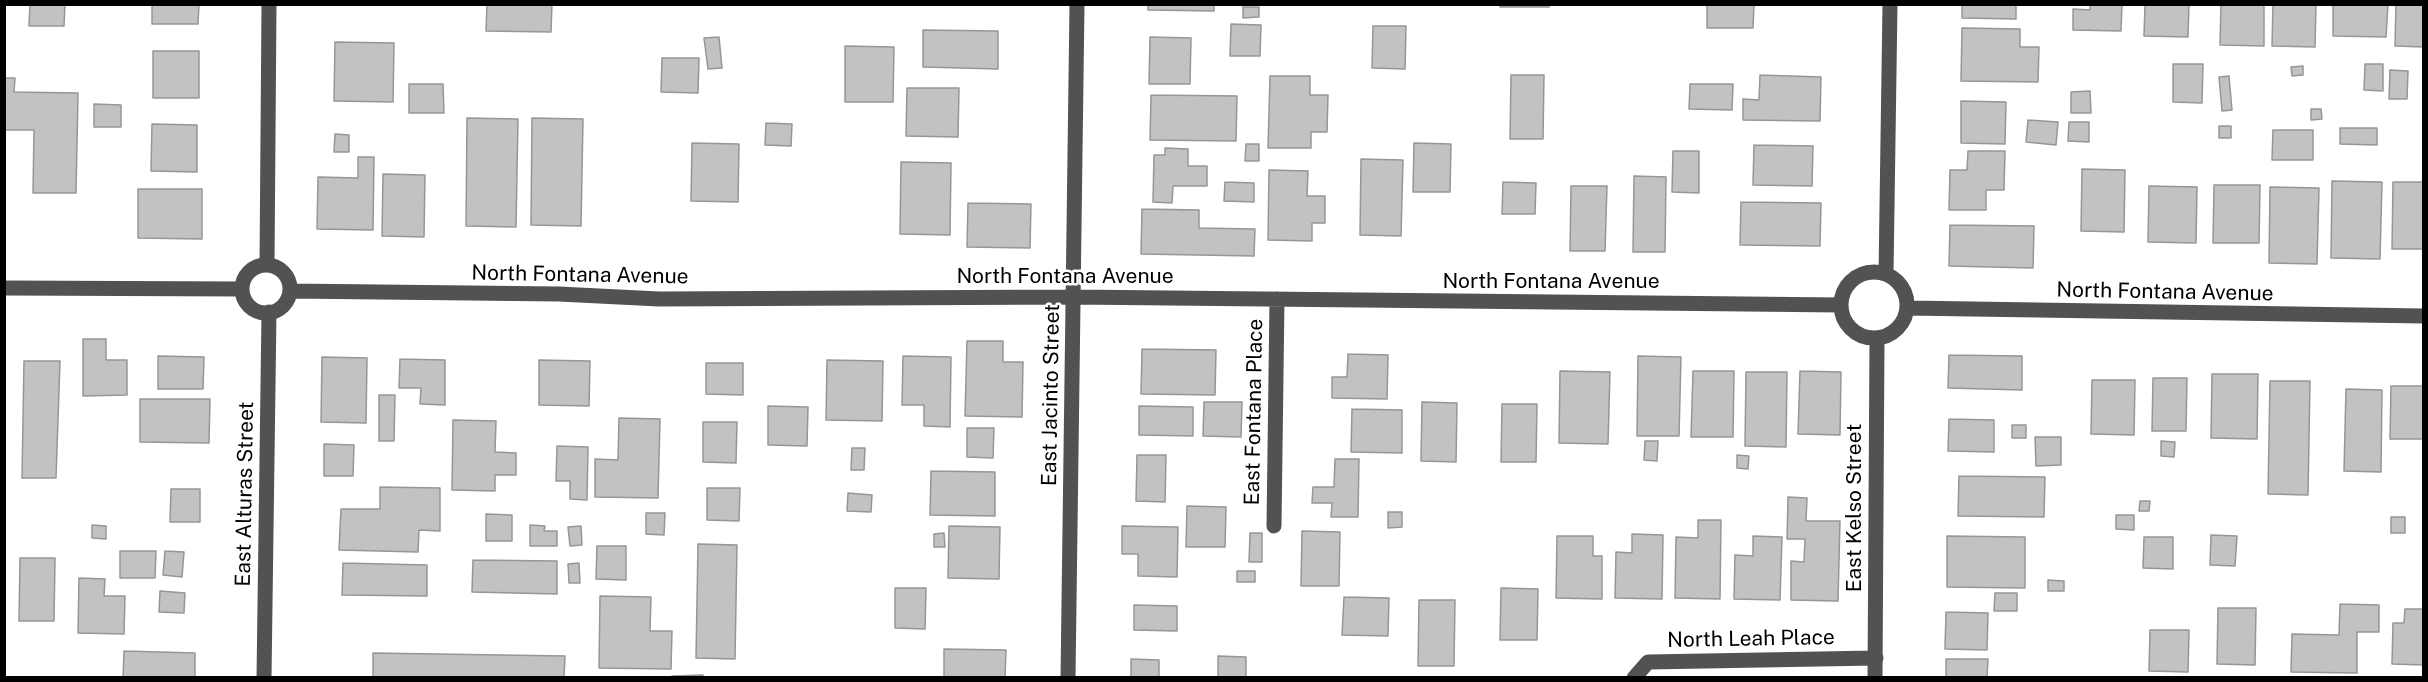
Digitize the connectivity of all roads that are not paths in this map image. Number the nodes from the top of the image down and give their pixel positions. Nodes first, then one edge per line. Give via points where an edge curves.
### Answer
1 (269, 4) edge
2 (1077, 4) edge
3 (1890, 4) edge
4 (267, 265) junction
5 (1886, 274) junction
6 (4, 288) edge
7 (242, 289) junction
8 (290, 291) junction
9 (1073, 297) junction
10 (1277, 299) junction
11 (1841, 305) junction
12 (1907, 308) junction
13 (269, 312) junction
14 (2424, 316) edge
15 (1877, 338) junction
16 (1274, 526) dead end
17 (1876, 658) junction
18 (264, 678) edge
19 (1068, 678) edge
20 (1634, 678) edge
21 (1875, 678) edge

1 - 4 street
2 - 9 street, East Jacinto Street
3 - 5 street
4 - 7 street via 252,269
4 - 8 street via 282,271
5 - 11 street via 1874,272 1853,279
5 - 12 street via 1902,288
6 - 7 street
7 - 13 street via 249,306
8 - 9 street, North Fontana Avenue via 659,299
8 - 13 street via 284,304
9 - 10 street, North Fontana Avenue
9 - 19 street, East Jacinto Street
10 - 11 street, North Fontana Avenue
10 - 16 street, East Fontana Place
11 - 15 street via 1852,330
12 - 14 street, North Fontana Avenue
12 - 15 street via 1899,327
13 - 18 street, East Alturas Street
15 - 17 street, East Kelso Street
17 - 20 street, North Leah Place via 1648,662
17 - 21 street, East Kelso Street

